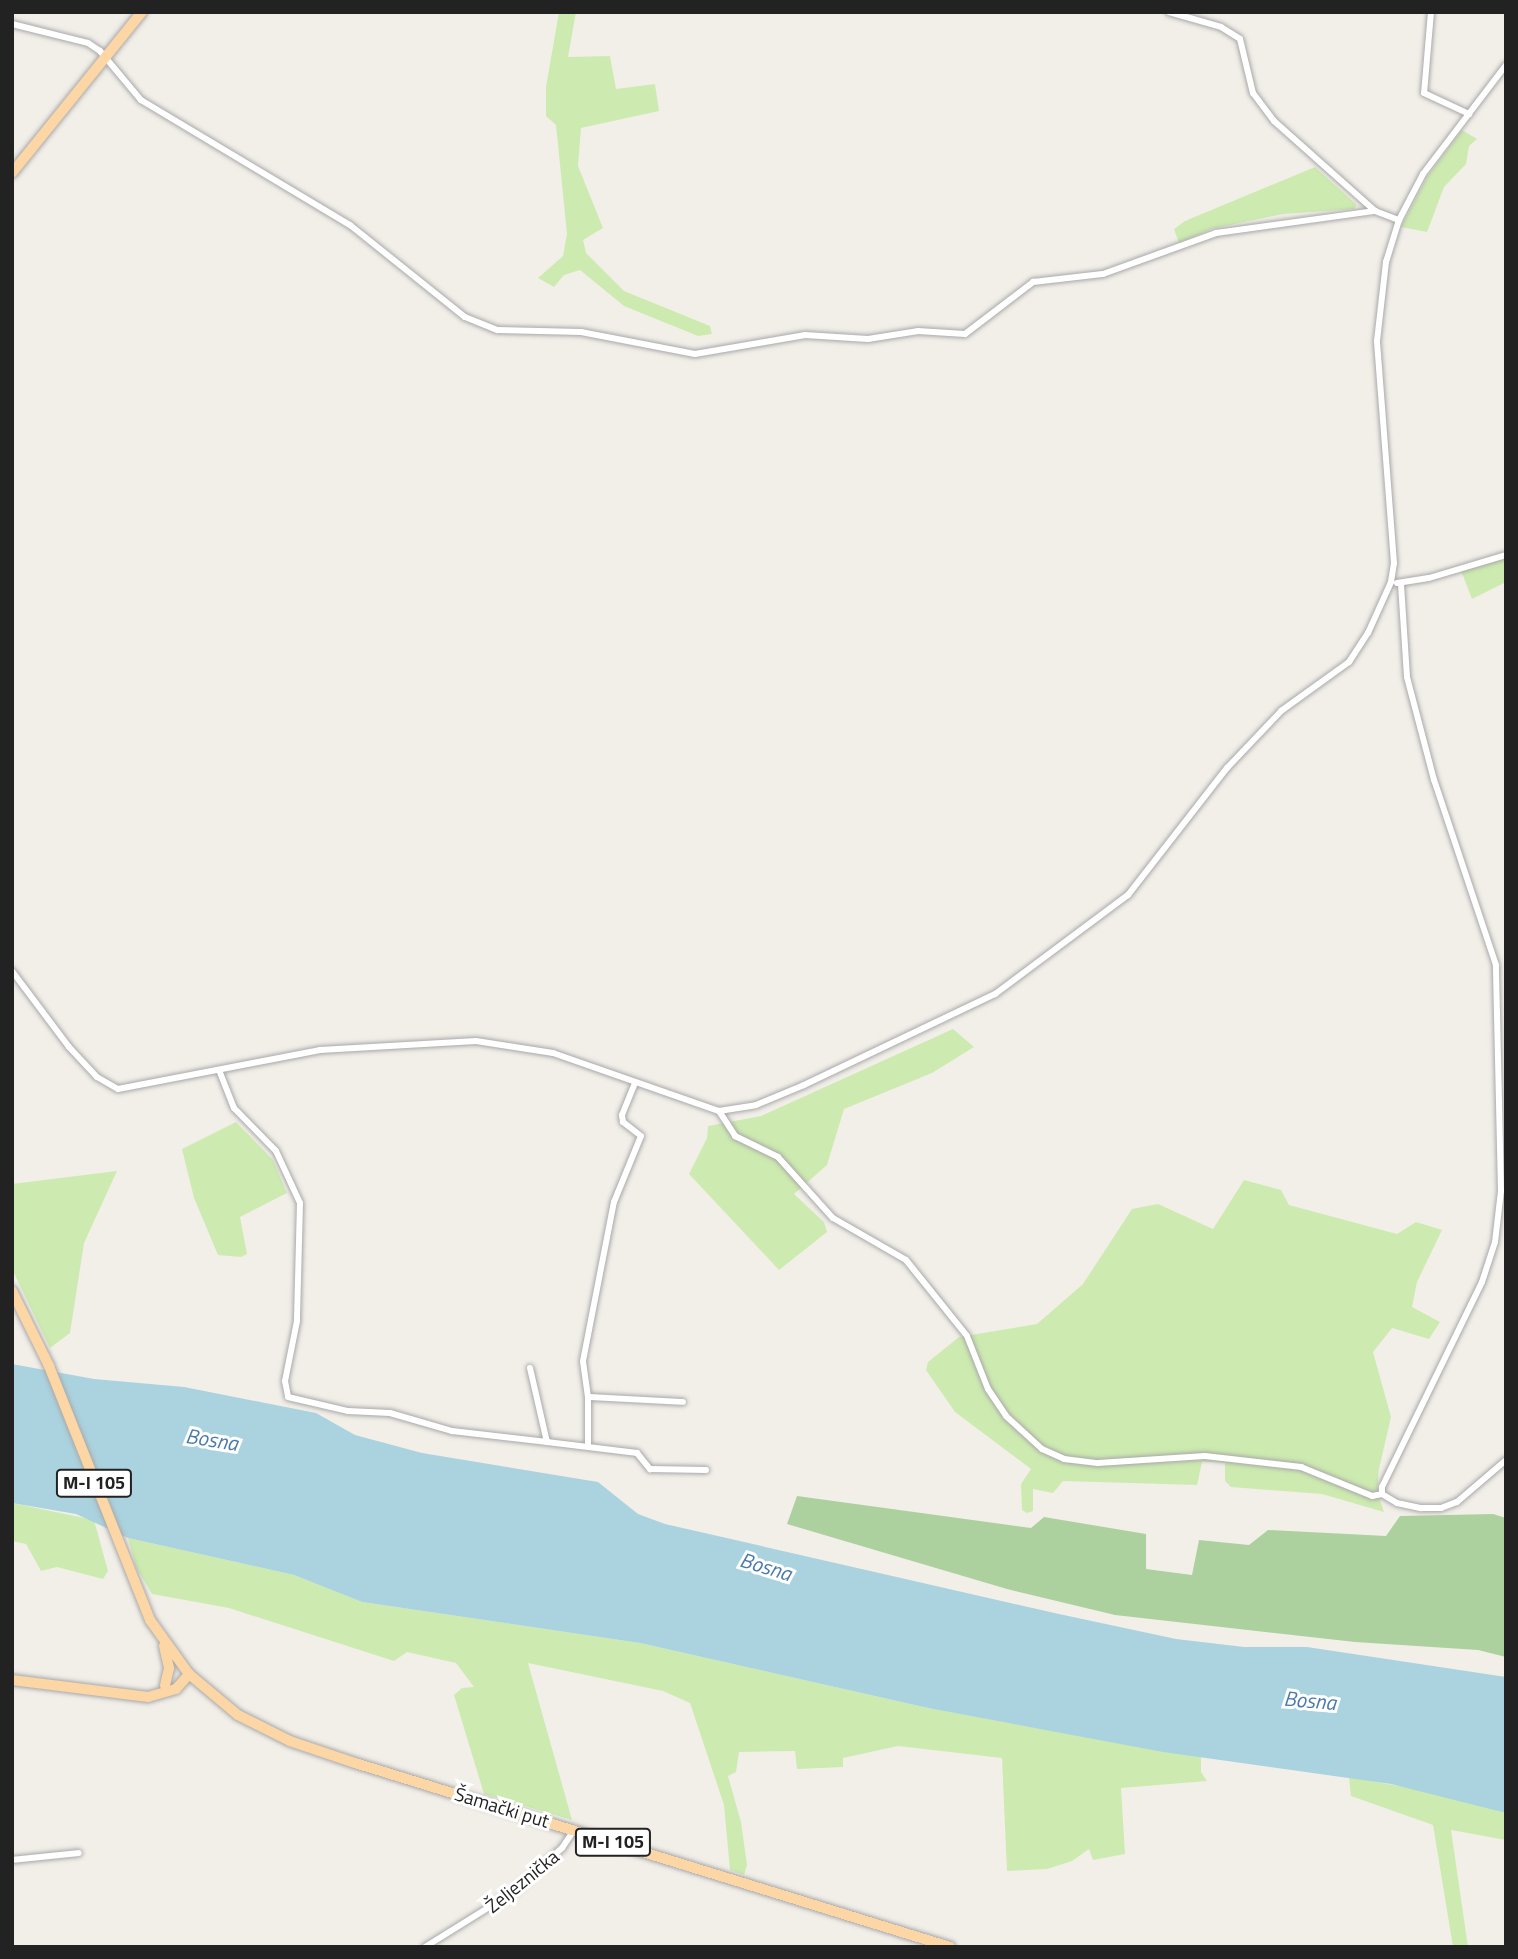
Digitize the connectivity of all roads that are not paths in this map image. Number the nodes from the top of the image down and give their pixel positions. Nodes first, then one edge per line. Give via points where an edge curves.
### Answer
1 (142, 12) edge
2 (1169, 12) edge
3 (1431, 12) edge
4 (12, 24) edge
5 (107, 57) junction
6 (1506, 65) edge
7 (1469, 114) junction
8 (12, 173) edge
9 (1375, 211) junction
10 (1399, 220) junction
11 (1506, 555) edge
12 (1391, 582) junction
13 (1401, 583) junction
14 (12, 971) edge
15 (219, 1070) junction
16 (634, 1084) junction
17 (719, 1111) junction
18 (12, 1291) edge
19 (530, 1368) dead end
20 (588, 1397) junction
21 (683, 1402) dead end
22 (547, 1442) junction
23 (588, 1445) junction
24 (1506, 1460) edge
25 (706, 1470) dead end
26 (1382, 1494) junction
27 (162, 1639) junction
28 (189, 1674) junction
29 (12, 1680) edge
30 (165, 1686) junction
31 (148, 1697) junction
32 (575, 1829) junction
33 (79, 1853) dead end
34 (12, 1860) edge
35 (425, 1947) edge
36 (950, 1947) edge

1 - 5 main road
2 - 9 street via 1221,27 1240,39 1253,93 1263,108
3 - 7 street via 1424,93
4 - 5 street via 88,43
5 - 8 main road
5 - 9 street via 141,100 350,225 480,327 582,332 695,354 805,335 868,339 918,331 965,334 1033,282 1103,274 1216,233
6 - 7 street
7 - 10 street via 1423,174
9 - 10 street
10 - 12 street via 1386,262 1377,341 1394,548
11 - 13 street
12 - 13 street
12 - 17 street via 1349,662 1273,719 1211,787 1128,895 967,1010 756,1105
13 - 26 street via 1406,677 1434,780 1496,965 1501,1191 1495,1242 1482,1282
14 - 15 street via 69,1047 111,1087 143,1088
15 - 16 street via 320,1050 476,1041 552,1054
15 - 22 street via 234,1108 276,1151 300,1203 297,1321 285,1381 288,1397 348,1411 390,1413 452,1432
16 - 17 street
16 - 20 street via 622,1115 623,1122 641,1136 614,1202 583,1362
17 - 26 street via 734,1136 778,1157 832,1218 906,1260 967,1336 988,1389 1006,1416 1042,1449 1090,1463 1205,1455 1301,1467 1372,1496
18 - 27 main road, M-I 105 via 49,1366 140,1600
19 - 22 street
20 - 21 street
20 - 23 street
22 - 23 street
23 - 25 street via 637,1454 650,1469
24 - 26 street via 1457,1502 1441,1508 1407,1507
27 - 28 main road, M-I 105
27 - 30 main road via 169,1668
28 - 30 main road via 176,1676
28 - 31 main road via 182,1686
28 - 32 main road, Šamački put / M-I 105 via 238,1715 290,1741
29 - 31 main road
30 - 31 main road
32 - 35 street, Željeznička via 562,1848 515,1891
32 - 36 main road, Šamački put / M-I 105
33 - 34 street

